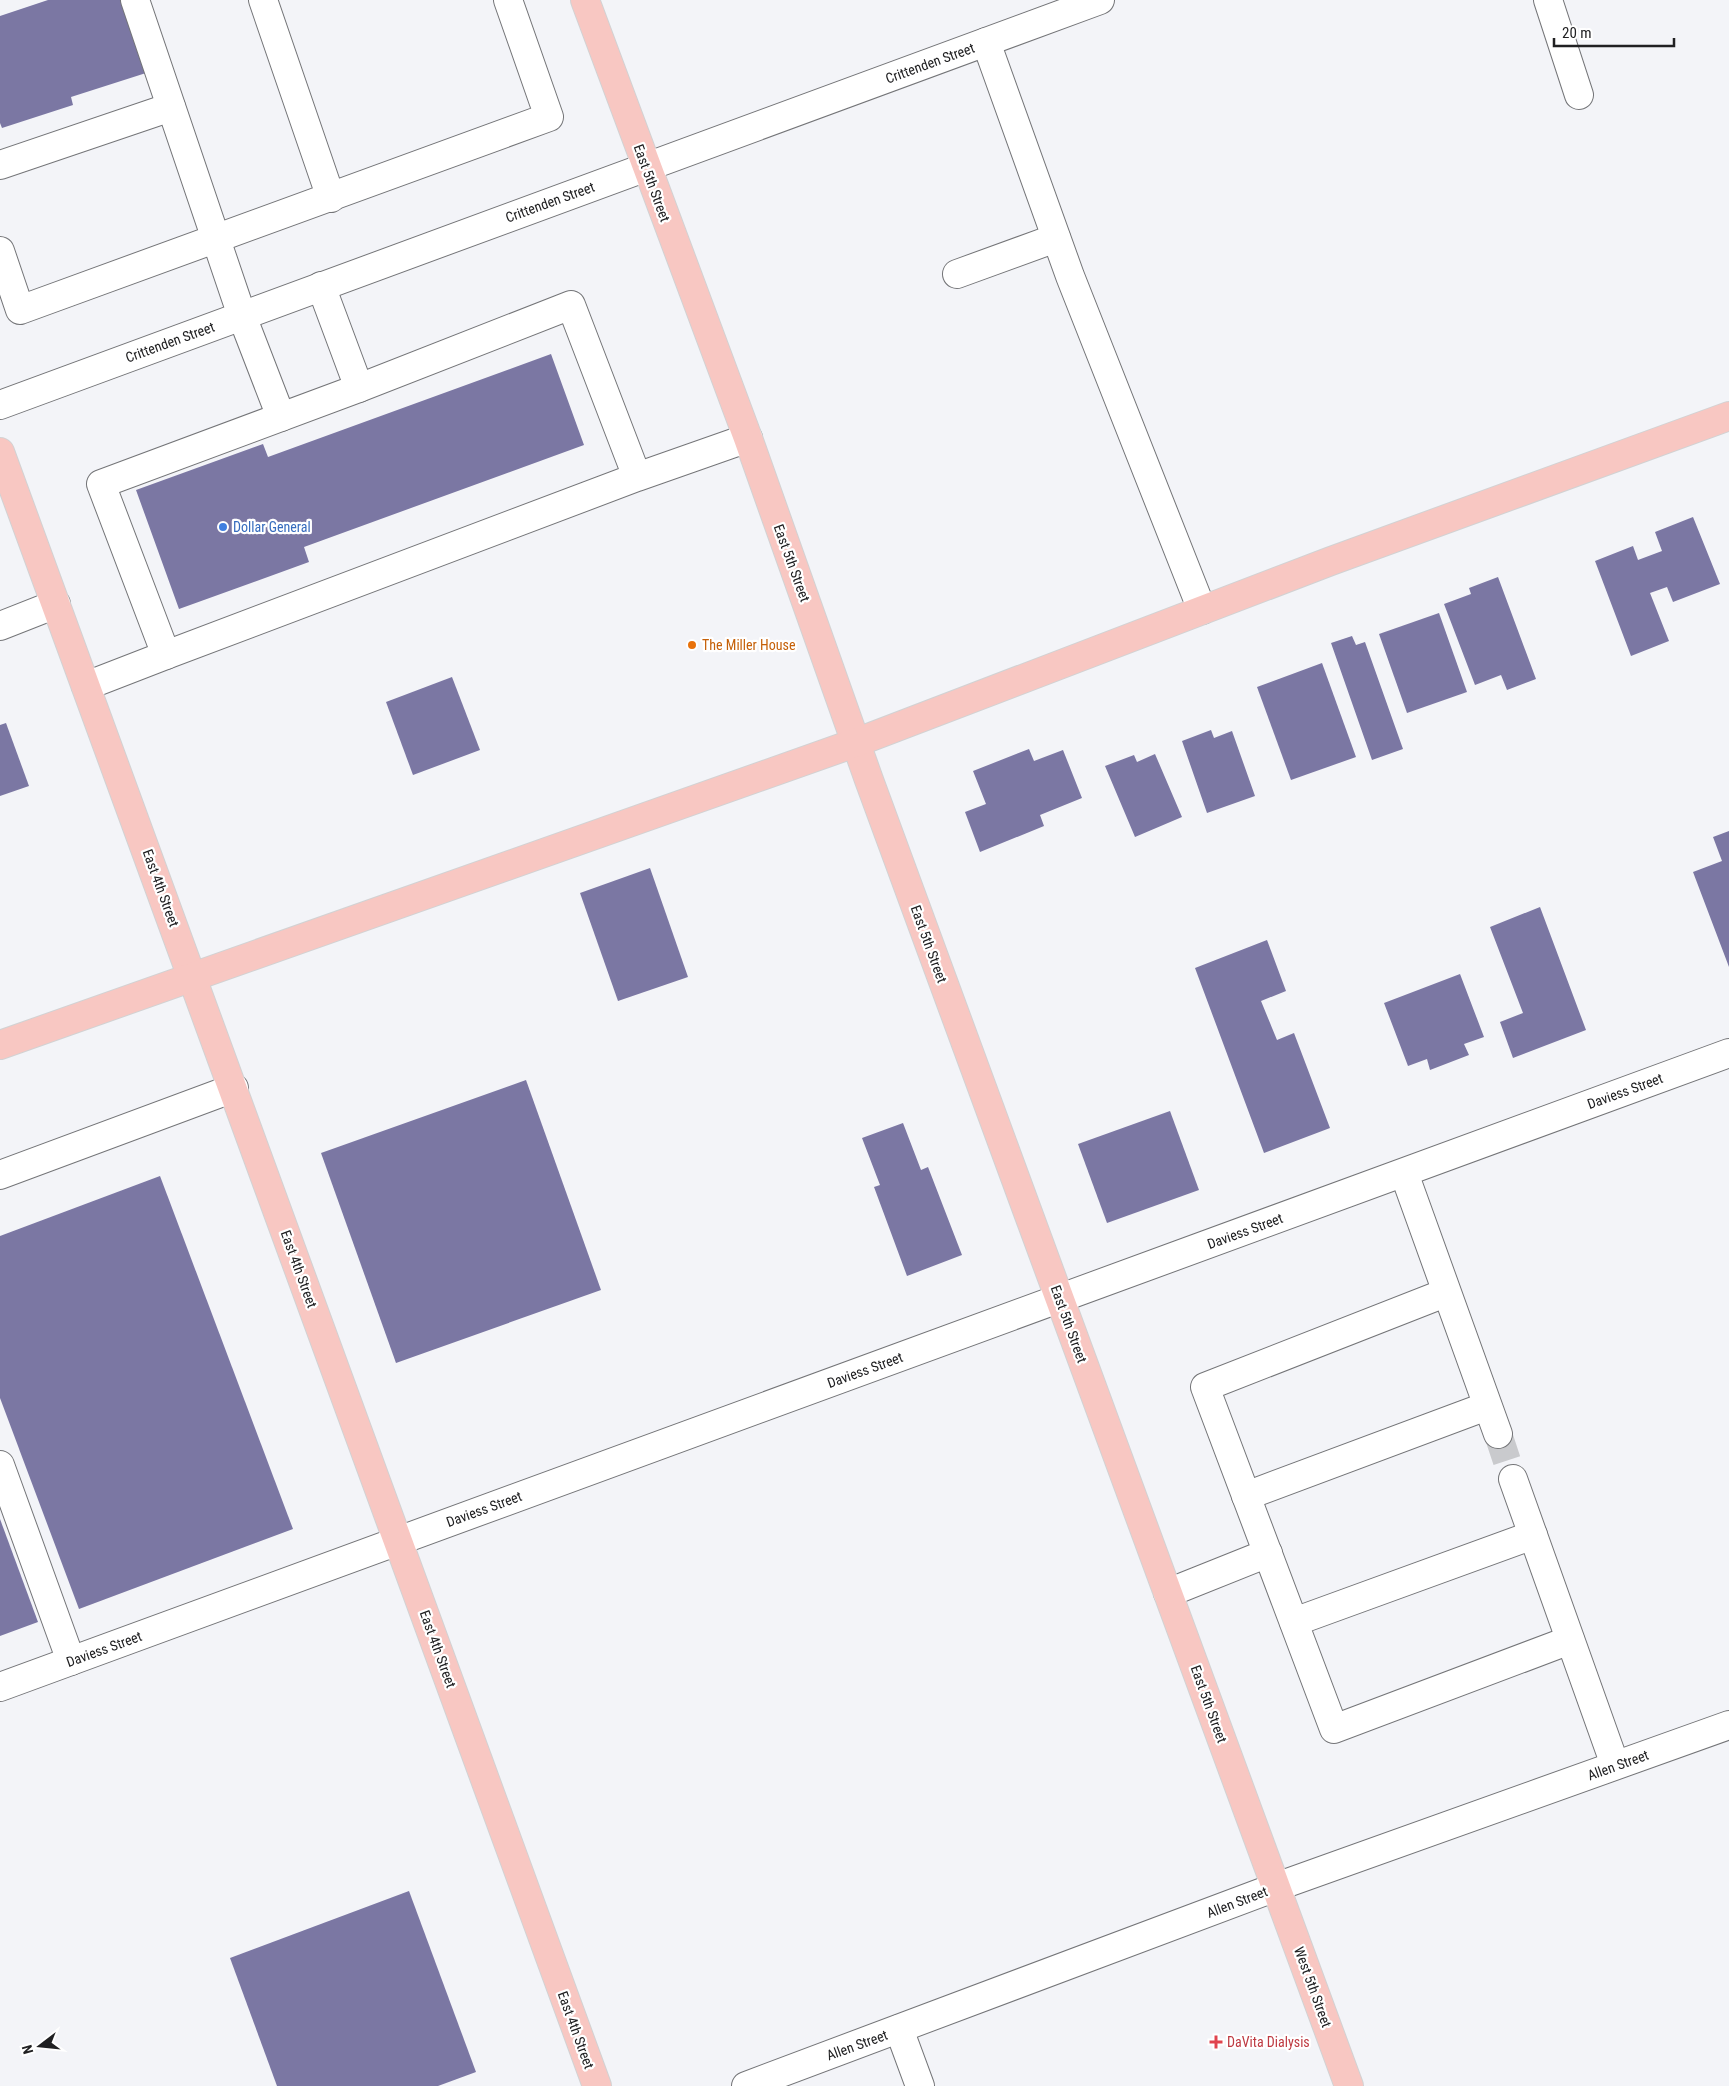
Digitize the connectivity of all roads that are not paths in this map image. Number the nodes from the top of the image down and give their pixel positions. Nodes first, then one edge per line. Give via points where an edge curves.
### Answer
1 (135, 0) edge
2 (263, 0) edge
3 (508, 0) edge
4 (585, 0) edge
5 (1100, 0) edge
6 (1548, 0) edge
7 (986, 42) junction
8 (1580, 95) dead end
9 (171, 107) junction
10 (0, 165) edge
11 (646, 167) junction
12 (332, 198) junction
13 (1056, 238) junction
14 (216, 240) junction
15 (0, 251) edge
16 (958, 274) dead end
17 (322, 286) junction
18 (242, 316) junction
19 (359, 388) junction
20 (0, 405) edge
21 (1729, 416) edge
22 (281, 418) junction
23 (748, 438) junction
24 (0, 452) edge
25 (637, 477) junction
26 (56, 604) junction
27 (1202, 610) junction
28 (0, 626) edge
29 (166, 655) junction
30 (86, 686) junction
31 (856, 743) junction
32 (194, 978) junction
33 (0, 1045) edge
34 (1729, 1053) edge
35 (234, 1088) junction
36 (1404, 1173) junction
37 (0, 1175) edge
38 (1445, 1293) junction
39 (1060, 1299) junction
40 (1487, 1406) junction
41 (1498, 1434) tunnel mouth
42 (0, 1465) edge
43 (1513, 1479) tunnel mouth
44 (1246, 1496) junction
45 (1534, 1535) junction
46 (398, 1540) junction
47 (1268, 1553) junction
48 (1168, 1593) junction
49 (1294, 1622) junction
50 (1570, 1640) junction
51 (72, 1661) junction
52 (0, 1687) edge
53 (1729, 1725) edge
54 (1615, 1766) junction
55 (1276, 1887) junction
56 (899, 2029) junction
57 (597, 2086) edge
58 (746, 2086) edge
59 (920, 2086) edge
60 (1349, 2086) edge

1 - 9 street
2 - 12 street
3 - 12 street via 549,117
4 - 11 main road, East 5th Street
5 - 7 street, Crittenden Street
6 - 8 street
7 - 11 street, Crittenden Street
7 - 13 street
9 - 10 street
9 - 14 street
11 - 17 street, Crittenden Street
11 - 23 main road, East 5th Street
12 - 14 street
13 - 16 street
13 - 27 street
14 - 15 street via 20,310
14 - 18 street
17 - 18 street, Crittenden Street
17 - 19 street
18 - 20 street, Crittenden Street
18 - 22 street
19 - 22 street
19 - 25 street via 571,305
21 - 27 main road
22 - 29 street via 101,484
23 - 25 street
23 - 31 main road, East 5th Street
24 - 26 main road, East 4th Street
25 - 29 street
26 - 28 street
26 - 30 main road, East 4th Street
27 - 31 main road
29 - 30 street
30 - 32 main road, East 4th Street
31 - 32 main road
31 - 39 main road, East 5th Street
32 - 33 main road
32 - 35 main road, East 4th Street
34 - 36 street, Daviess Street
35 - 37 street
35 - 46 main road, East 4th Street
36 - 38 street
36 - 39 street, Daviess Street
38 - 40 street
38 - 44 street via 1205,1387
39 - 46 street, Daviess Street
39 - 48 main road, East 5th Street
40 - 41 street
40 - 44 street
42 - 51 street
43 - 45 street
44 - 47 street
45 - 49 street
45 - 50 street
46 - 51 street, Daviess Street
46 - 57 main road, East 4th Street
47 - 48 street
47 - 49 street
48 - 55 main road, East 5th Street
49 - 50 street via 1334,1729
50 - 54 street
51 - 52 street, Daviess Street
53 - 54 street, Allen Street
54 - 55 street, Allen Street
55 - 56 street, Allen Street
55 - 60 main road, West 5th Street
56 - 58 street, Allen Street
56 - 59 street

